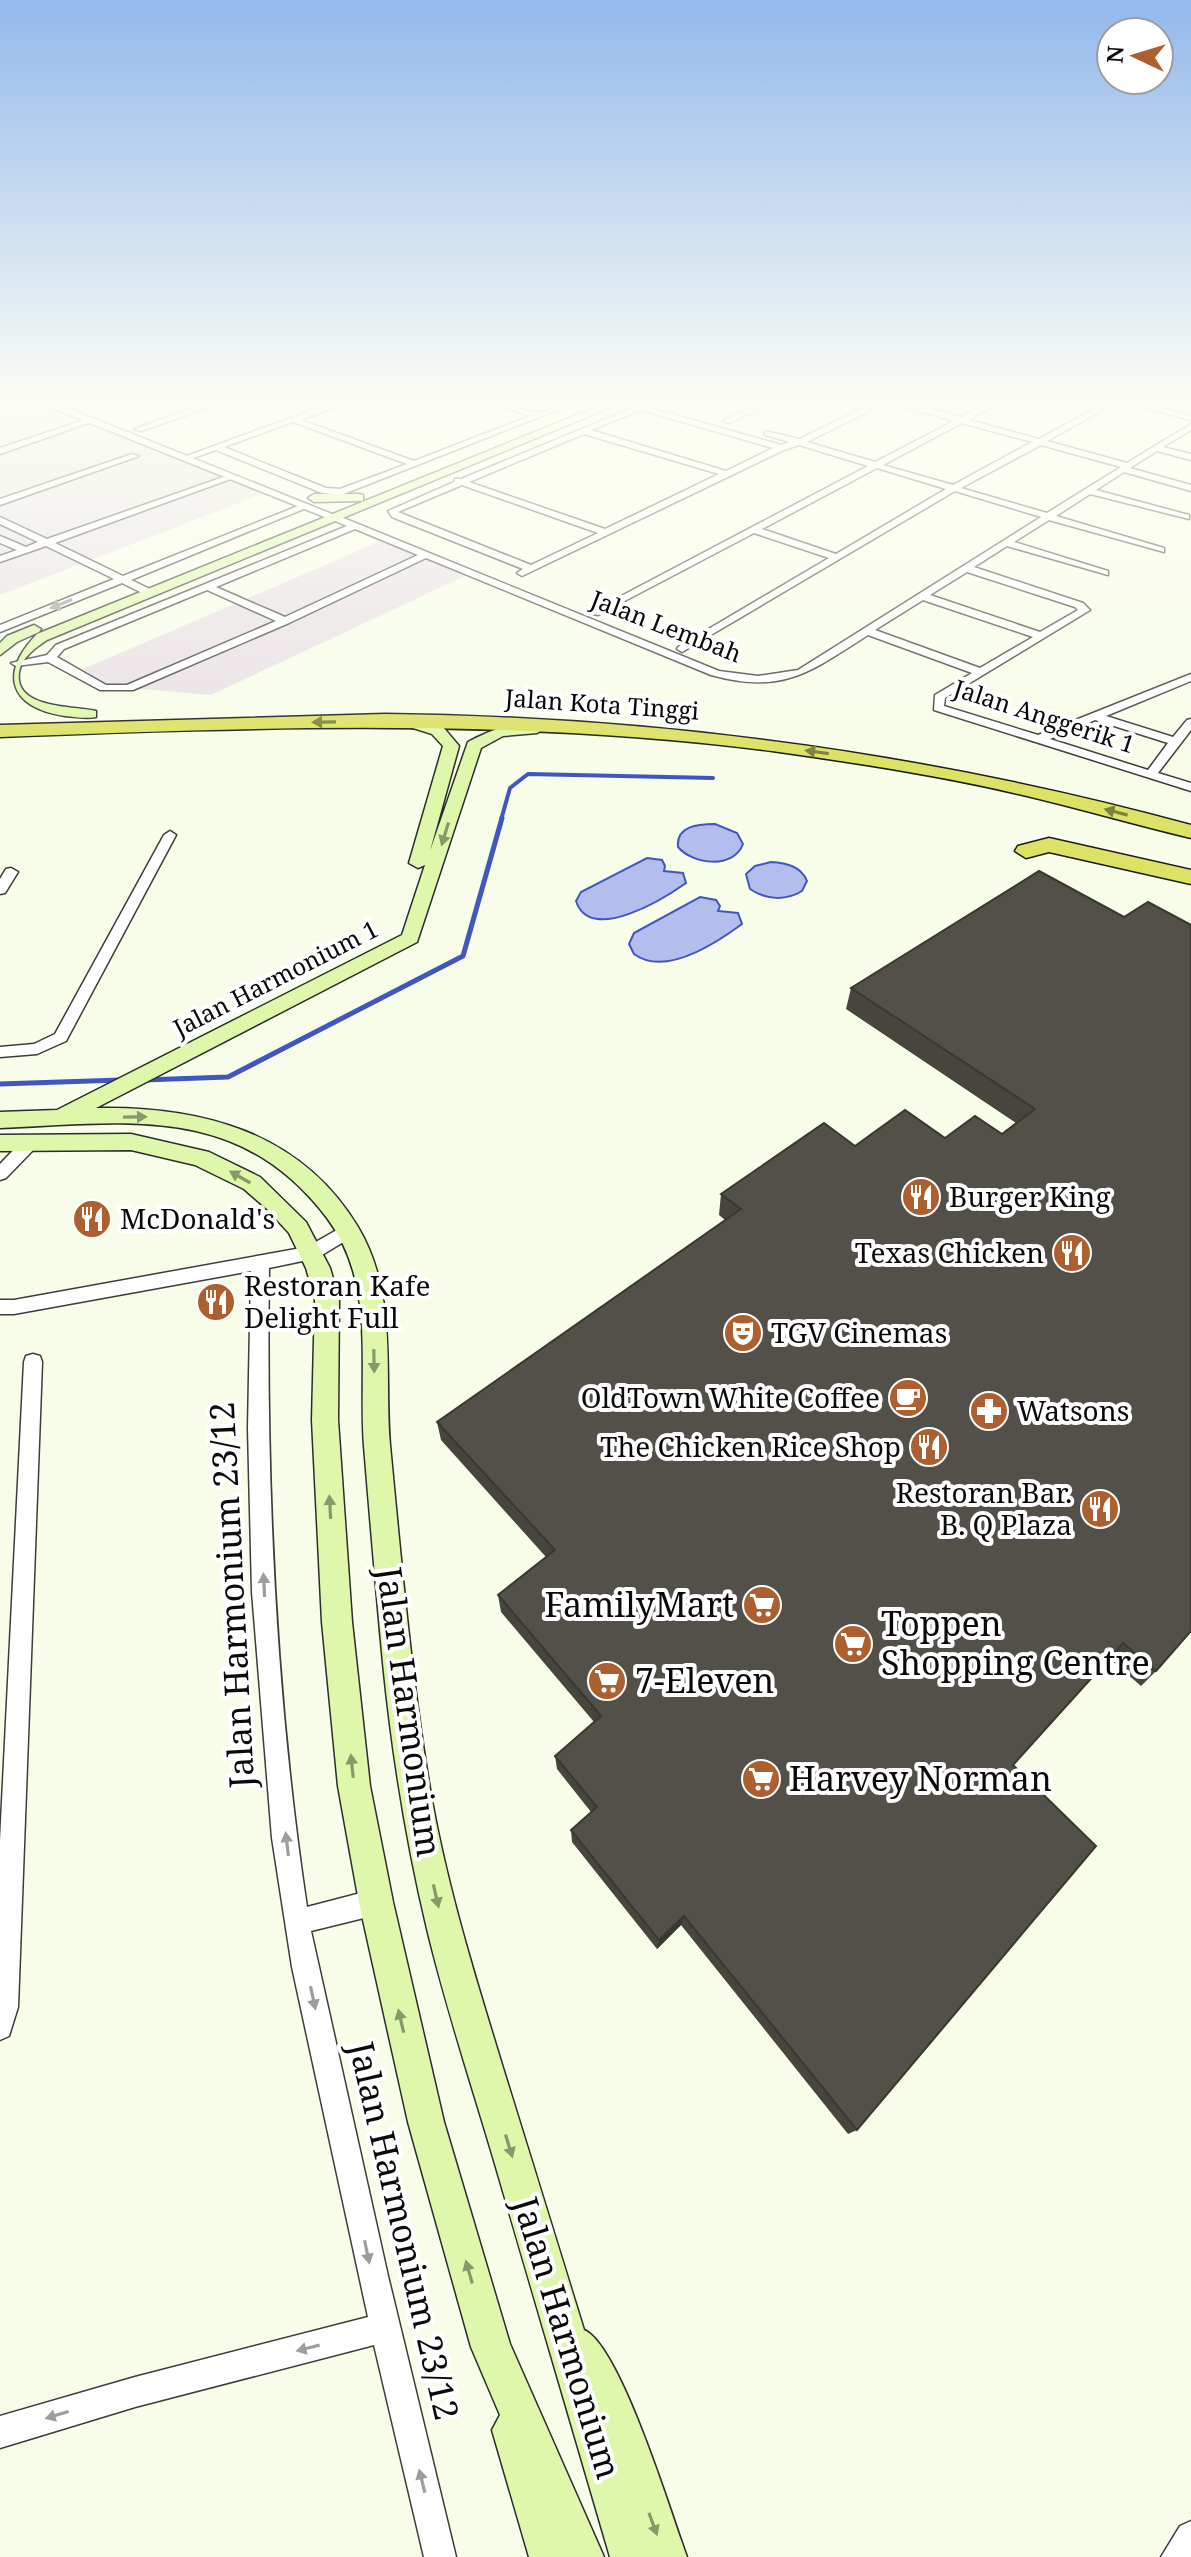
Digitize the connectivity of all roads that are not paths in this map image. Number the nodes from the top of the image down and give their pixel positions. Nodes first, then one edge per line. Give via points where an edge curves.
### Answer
1 (0, 520) edge
2 (109, 520) edge
3 (266, 520) edge
4 (301, 520) edge
5 (316, 520) edge
6 (347, 520) edge
7 (367, 520) edge
8 (411, 520) edge
9 (571, 520) edge
10 (629, 520) edge
11 (770, 520) edge
12 (899, 520) edge
13 (1041, 520) edge
14 (1062, 520) edge
15 (373, 522) joint
16 (355, 526) junction
17 (297, 528) junction
18 (753, 529) junction
19 (604, 532) junction
20 (0, 539) edge
21 (48, 542) junction
22 (1006, 543) junction
23 (25, 550) junction
24 (1161, 550) dead end
25 (426, 555) junction
26 (836, 557) junction
27 (0, 559) edge
28 (531, 568) junction
29 (966, 568) junction
30 (1104, 573) dead end
31 (511, 579) junction
32 (123, 580) junction
33 (498, 585) junction
34 (206, 586) junction
35 (144, 590) junction
36 (922, 596) junction
37 (594, 613) junction
38 (285, 621) junction
39 (0, 629) edge
40 (867, 631) junction
41 (1041, 636) junction
42 (682, 649) junction
43 (0, 651) edge
44 (50, 658) junction
45 (16, 663) junction
46 (980, 672) junction
47 (1191, 677) edge
48 (759, 680) junction
49 (91, 714) junction
50 (1094, 716) junction
51 (0, 717) edge
52 (402, 720) junction
53 (1191, 722) edge
54 (568, 726) junction
55 (0, 731) edge
56 (1037, 740) junction
57 (1177, 742) junction
58 (1150, 775) junction
59 (1191, 787) edge
60 (1191, 812) edge
61 (1191, 832) edge
62 (170, 835) dead end
63 (1026, 851) dead end
64 (11, 872) dead end
65 (1191, 877) edge
66 (0, 890) edge
67 (0, 1052) edge
68 (114, 1081) junction
69 (57, 1119) junction
70 (0, 1120) edge
71 (23, 1120) junction
72 (0, 1141) edge
73 (30, 1143) junction
74 (0, 1174) edge
75 (349, 1230) junction
76 (311, 1253) junction
77 (260, 1263) junction
78 (0, 1307) edge
79 (33, 1362) dead end
80 (376, 1902) junction
81 (296, 1922) junction
82 (0, 2027) edge
83 (565, 2326) junction
84 (384, 2328) junction
85 (491, 2347) junction
86 (0, 2432) edge
87 (1191, 2537) edge
88 (440, 2557) edge
89 (551, 2557) edge
90 (582, 2557) edge
91 (632, 2557) edge
92 (665, 2557) edge
93 (1177, 2557) edge

1 - 21 street
2 - 21 street
3 - 32 street
4 - 17 main road
5 - 17 main road
6 - 16 street, Jalan Lembah
7 - 15 street, Jalan Lembah
8 - 28 street
9 - 19 street
10 - 19 street
11 - 18 street
12 - 26 street
13 - 22 street, Jalan Lembah
14 - 24 street
15 - 31 street, Jalan Lembah
16 - 17 main road
16 - 25 street, Jalan Lembah
16 - 34 street
17 - 35 main road
18 - 26 street
18 - 37 street
19 - 28 street
20 - 23 street
21 - 23 street
21 - 32 street
22 - 29 street, Jalan Lembah
22 - 30 street
23 - 27 street
25 - 33 street, Jalan Lembah
25 - 38 street
26 - 42 street
28 - 31 street
29 - 36 street, Jalan Lembah
29 - 41 street via 1085,608
31 - 33 street
31 - 37 street, Jalan Lembah
32 - 35 street
32 -> 39 street
33 - 48 street, Jalan Lembah via 715,673
34 - 38 street
34 - 44 street via 60,647
35 - 43 main road via 21,634
35 - 45 main road via 42,637
36 - 40 street, Jalan Lembah
36 - 41 street
37 - 42 street, Jalan Lembah
38 - 44 street via 122,689 104,688
40 - 46 street
40 - 48 street, Jalan Lembah via 802,672
41 - 46 street
42 - 48 street, Jalan Lembah
44 - 45 street
45 - 49 main road via 9,684 16,696 36,705
46 - 56 street, Jalan Anggerik 1 via 939,697 938,708
47 - 50 street
49 - 51 highway, Jalan Kota Tinggi
49 - 60 highway, Jalan Kota Tinggi via 353,704 538,705 631,712 839,735 1081,783
50 - 56 street
50 - 57 street
52 - 54 highway, Jalan Kota Tinggi
52 -> 55 highway, Jalan Kota Tinggi
52 - 68 main road, Jalan Harmonium 1 via 444,733 451,751 395,933
53 - 57 street
61 -> 54 highway, Jalan Kota Tinggi via 1038,793 834,754
54 -> 68 main road, Jalan Harmonium 1 via 499,732 474,745 410,938 146,1073
56 - 58 street, Jalan Anggerik 1
57 - 58 street
58 - 59 street, Jalan Anggerik 1
62 - 67 street via 61,1037 46,1046
63 - 65 highway via 1049,845
64 - 66 street
68 - 69 main road, Jalan Harmonium 1
68 - 71 main road, Jalan Harmonium 1 via 82,1089
69 - 71 main road, Jalan Harmonium
69 - 73 main road, Jalan Harmonium 1
69 -> 75 main road, Jalan Harmonium via 179,1118 227,1131 257,1144 316,1189
70 - 71 main road, Jalan Harmonium
71 - 72 main road, Jalan Harmonium 1
72 - 73 main road, Jalan Harmonium
73 - 74 street
76 -> 73 main road, Jalan Harmonium via 298,1228 252,1183 201,1158 131,1142
75 - 76 street
75 -> 83 main road, Jalan Harmonium via 373,1305 375,1417 393,1606 411,1771 431,1874
76 - 77 street
80 -> 76 main road, Jalan Harmonium via 354,1786 337,1622 326,1435 327,1299
77 - 78 street
81 -> 77 street, Jalan Harmonium 23/12 via 264,1594 256,1411
79 - 82 street via 5,2007
80 - 81 street
85 -> 80 main road, Jalan Harmonium via 426,2122
81 -> 84 street, Jalan Harmonium 23/12
83 - 91 main road, Jalan Harmonium
83 -> 92 main road via 602,2383
84 -> 86 street
88 -> 84 street, Jalan Harmonium 23/12
85 - 89 main road
85 - 90 main road, Jalan Harmonium
87 - 93 street

